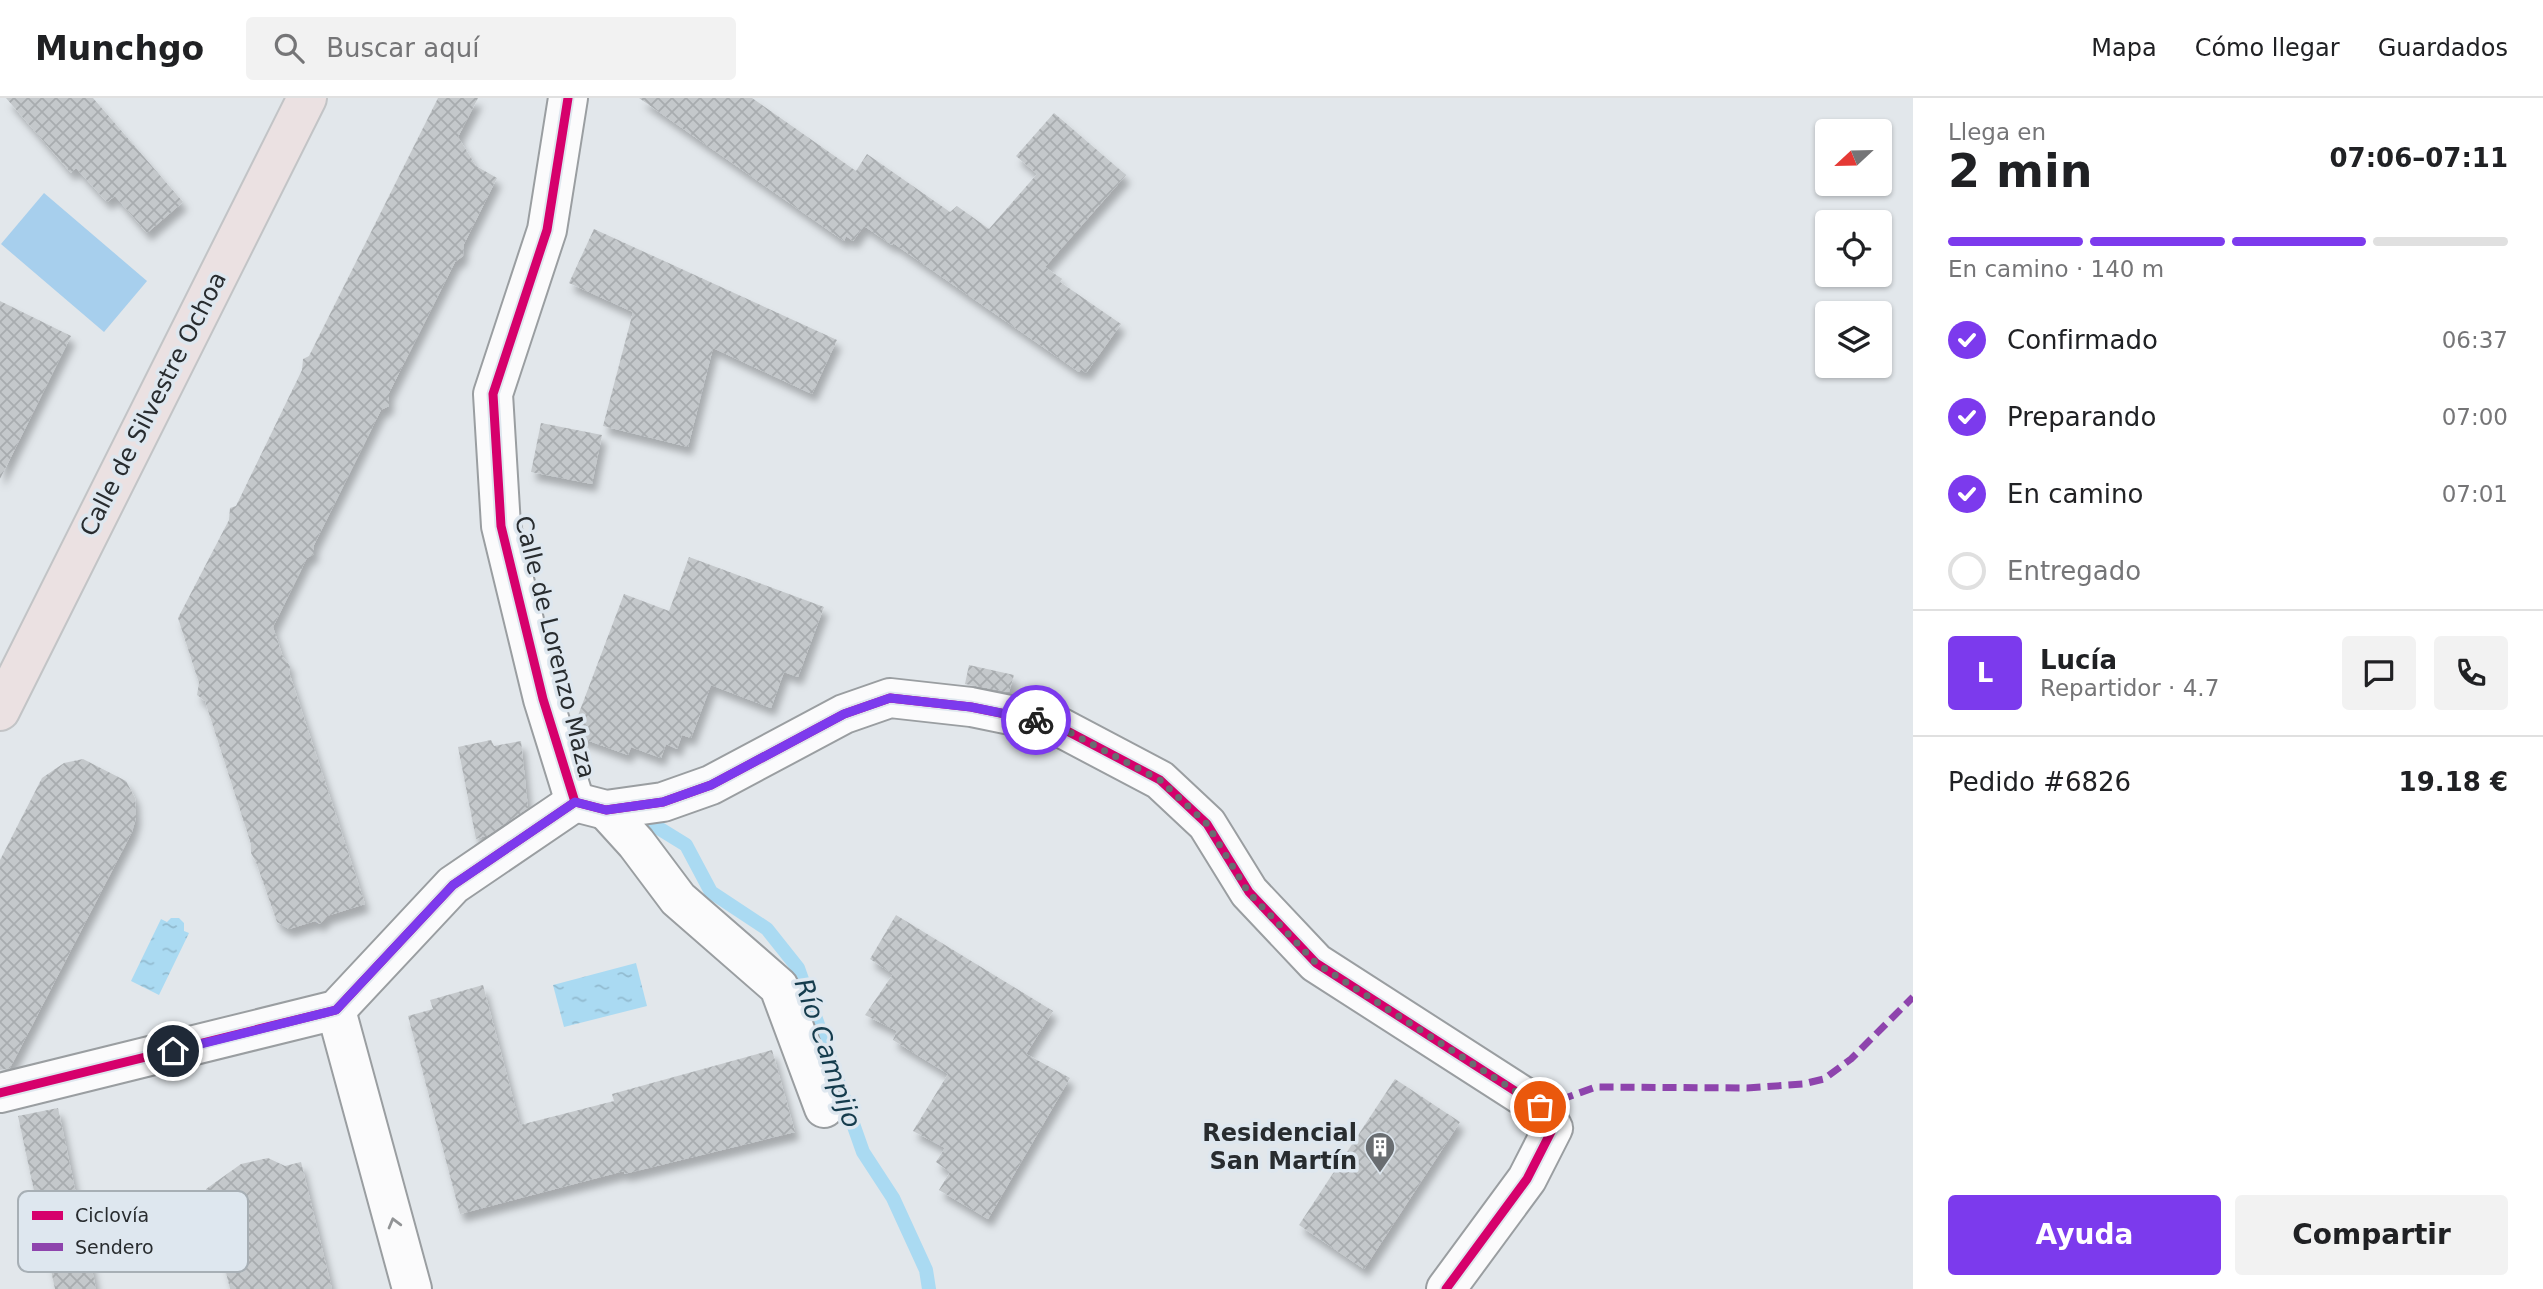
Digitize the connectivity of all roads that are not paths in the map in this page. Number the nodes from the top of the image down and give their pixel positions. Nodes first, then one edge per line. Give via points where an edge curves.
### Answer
1 (307, 98) edge
2 (568, 98) edge
3 (0, 711) edge
4 (590, 806) junction
5 (336, 1010) junction
6 (0, 1094) edge
7 (824, 1108) dead end
8 (412, 1289) edge
9 (1446, 1289) edge

1 - 3 highway, Calle de Silvestre Ochoa
2 - 4 street, Calle de Lorenzo Maza via 547,230 493,394 501,526 543,699
4 - 5 street, Calle de Lorenzo Maza via 453,885
4 - 7 street via 636,843 678,899 779,987
4 - 9 street via 663,802 711,785 844,714 890,698 971,707 1054,724 1160,780 1207,824 1248,892 1316,963 1540,1107 1553,1128 1527,1179
5 - 6 street
8 -> 5 street

